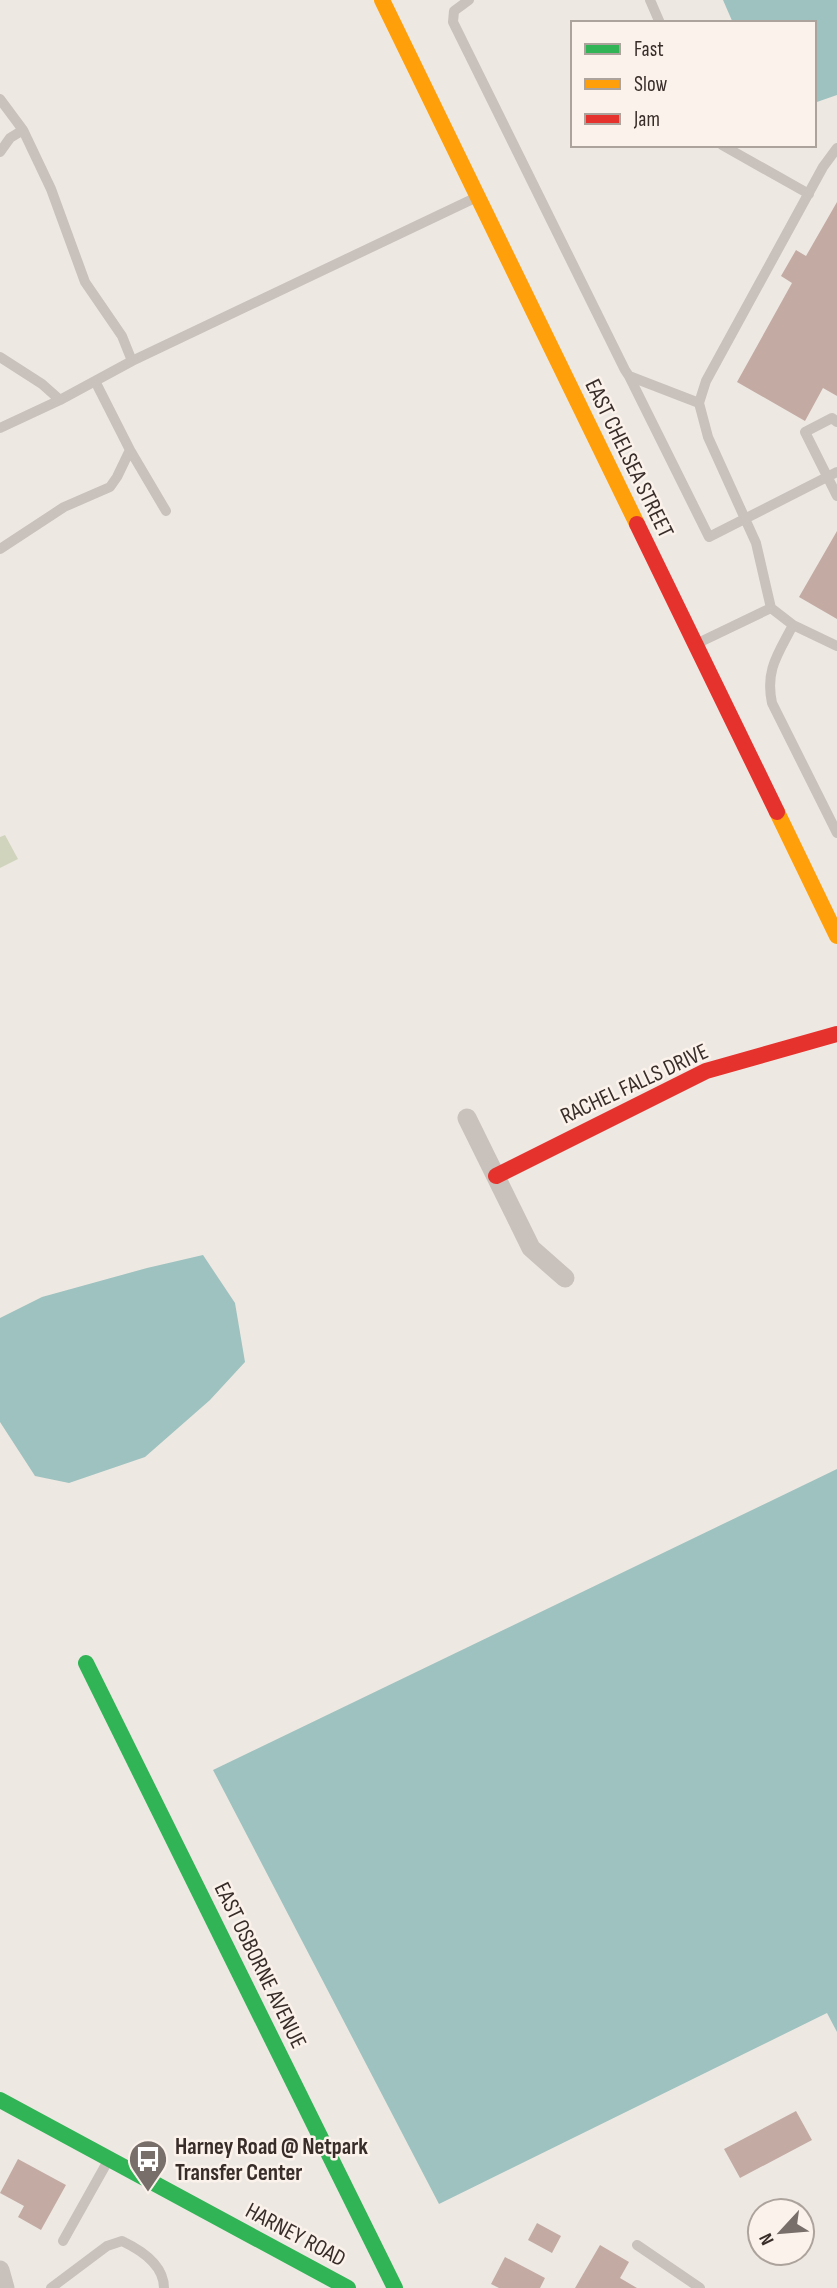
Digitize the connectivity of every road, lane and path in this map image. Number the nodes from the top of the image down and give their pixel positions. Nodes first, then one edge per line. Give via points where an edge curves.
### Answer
1 (382, 0) edge
2 (469, 0) edge
3 (650, 0) edge
4 (659, 21) edge
5 (0, 99) edge
6 (23, 130) junction
7 (726, 147) edge
8 (837, 148) edge
9 (0, 152) edge
10 (808, 194) junction
11 (477, 196) junction
12 (0, 357) edge
13 (132, 361) junction
14 (629, 376) junction
15 (95, 381) junction
16 (60, 400) junction
17 (699, 403) junction
18 (837, 422) edge
19 (0, 428) edge
20 (130, 450) junction
21 (832, 474) edge
22 (837, 496) edge
23 (166, 511) dead end
24 (745, 519) junction
25 (0, 549) edge
26 (771, 608) junction
27 (793, 625) junction
28 (695, 644) junction
29 (837, 646) edge
30 (837, 833) edge
31 (837, 936) edge
32 (837, 1034) edge
33 (467, 1118) dead end
34 (496, 1176) junction
35 (565, 1278) dead end
36 (86, 1663) dead end
37 (0, 2099) edge
38 (109, 2159) junction
39 (63, 2241) dead end
40 (638, 2245) dead end
41 (0, 2270) edge
42 (5, 2288) edge
43 (51, 2288) edge
44 (164, 2288) edge
45 (348, 2288) edge
46 (395, 2288) edge
47 (700, 2288) edge

1 - 11 street, EAST CHELSEA STREET
2 - 14 lane via 454,11 453,22
3 - 4 lane
5 - 6 lane
6 - 9 lane
6 - 13 lane via 51,189 85,282 122,336
7 - 10 lane
8 - 10 lane
10 - 17 lane via 706,381
11 - 13 lane
11 - 28 street, EAST CHELSEA STREET
12 - 16 lane
13 - 15 lane
14 - 17 lane
14 - 24 lane via 709,537
15 - 16 lane
15 - 20 lane
16 - 19 lane
17 - 24 lane via 708,437
18 - 21 lane via 832,418 806,432
20 - 23 lane
20 - 25 lane via 110,487 64,507
21 - 22 lane
21 - 24 lane
24 - 26 lane
26 - 27 lane
26 - 28 lane
27 - 29 lane
27 - 30 lane via 772,667 772,703
28 - 31 street, EAST CHELSEA STREET
32 - 34 street, RACHEL FALLS DRIVE via 706,1072
33 - 34 street
34 - 35 street via 531,1248
36 - 46 street, EAST OSBORNE AVENUE
37 - 38 street, HARNEY ROAD
38 - 39 lane
38 - 45 street, HARNEY ROAD
40 - 47 lane
41 - 42 street
43 - 44 lane via 107,2246 122,2241 156,2265

